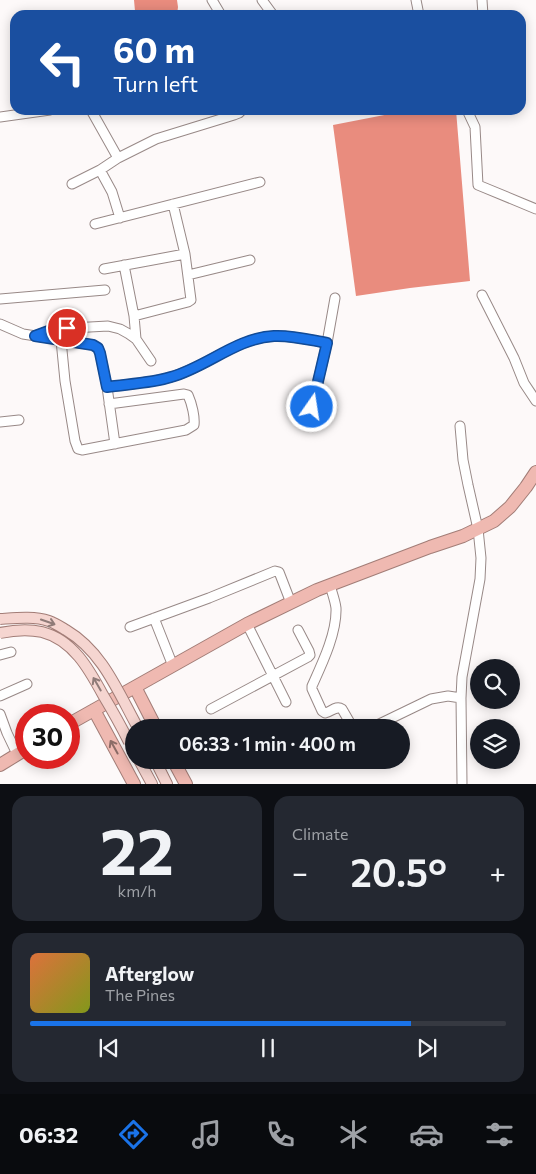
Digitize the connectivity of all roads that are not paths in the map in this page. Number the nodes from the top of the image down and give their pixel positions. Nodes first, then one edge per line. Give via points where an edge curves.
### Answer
1 (14, 115) edge
2 (94, 115) edge
3 (234, 115) edge
4 (470, 115) edge
5 (0, 117) edge
6 (118, 158) junction
7 (100, 170) junction
8 (260, 182) dead end
9 (72, 184) dead end
10 (173, 204) junction
11 (536, 209) edge
12 (120, 218) junction
13 (96, 224) dead end
14 (185, 254) junction
15 (250, 260) dead end
16 (124, 265) junction
17 (104, 269) dead end
18 (188, 275) junction
19 (105, 290) dead end
20 (482, 295) dead end
21 (335, 298) dead end
22 (0, 299) edge
23 (134, 316) junction
24 (0, 324) edge
25 (35, 336) junction
26 (136, 339) junction
27 (61, 340) junction
28 (327, 343) junction
29 (151, 361) dead end
30 (107, 387) junction
31 (536, 401) edge
32 (109, 404) junction
33 (312, 407) dead end
34 (19, 420) dead end
35 (0, 422) edge
36 (460, 426) dead end
37 (115, 444) junction
38 (536, 472) edge
39 (478, 530) junction
40 (330, 585) junction
41 (291, 603) junction
42 (154, 618) junction
43 (0, 619) edge
44 (247, 624) junction
45 (130, 627) dead end
46 (298, 630) dead end
47 (0, 633) edge
48 (10, 652) dead end
49 (0, 655) edge
50 (173, 666) junction
51 (273, 677) junction
52 (26, 684) dead end
53 (135, 687) junction
54 (0, 696) edge
55 (461, 698) junction
56 (286, 702) dead end
57 (211, 709) dead end
58 (94, 710) junction
59 (0, 714) edge
60 (80, 718) edge
61 (133, 719) edge
62 (151, 719) edge
63 (348, 719) edge
64 (390, 719) edge
65 (125, 734) edge
66 (15, 744) edge
67 (15, 756) edge
68 (0, 765) edge
69 (144, 769) edge
70 (160, 769) edge
71 (178, 769) edge
72 (462, 783) edge
73 (134, 784) edge
74 (152, 784) edge
75 (167, 784) edge
76 (186, 784) edge

1 - 5 street
2 - 6 street
3 - 6 street via 171,133
4 - 11 street via 476,127 478,185
6 - 7 street
7 - 9 street
7 - 12 street via 112,192
8 - 10 street
10 - 12 street
10 - 14 street
12 - 13 street
14 - 16 street
14 - 18 street
15 - 18 street
16 - 17 street
16 - 23 street
18 - 23 street via 191,300
19 - 22 street
20 - 31 street via 524,383
21 - 28 street
23 - 26 street
24 - 25 street
25 - 26 street via 54,329 108,326
25 - 27 street
26 - 29 street
27 - 30 street via 98,348
27 - 37 street via 76,446 82,450
28 - 30 street via 290,336 256,339 171,378
28 - 33 street
30 - 32 street
32 - 37 street
32 - 37 street via 184,394 190,400 194,422 194,426 186,430
34 - 35 street
36 - 39 street via 463,460
38 - 39 highway via 510,507
39 - 40 highway
39 - 55 street via 480,579
40 - 41 highway
40 - 63 street via 336,609 334,622 330,644 312,689 322,711 328,713 339,708
41 - 42 street via 279,572 275,570
41 - 44 highway
42 - 45 street
42 - 50 street
43 -> 61 main road, bridge via 43,620 78,637 104,667
44 - 50 highway
44 - 51 street
46 - 51 street via 310,655
65 -> 47 main road, bridge via 92,675 69,647 43,632
48 - 49 street
50 - 53 highway
51 - 56 street
51 - 57 street
52 - 54 street
53 - 58 highway
53 - 62 highway
55 - 64 street via 431,699
55 - 72 street
58 - 60 highway
73 -> 58 highway
59 - 66 street via 6,733
67 - 68 highway
69 - 74 main road
70 - 75 main road
71 - 76 highway

